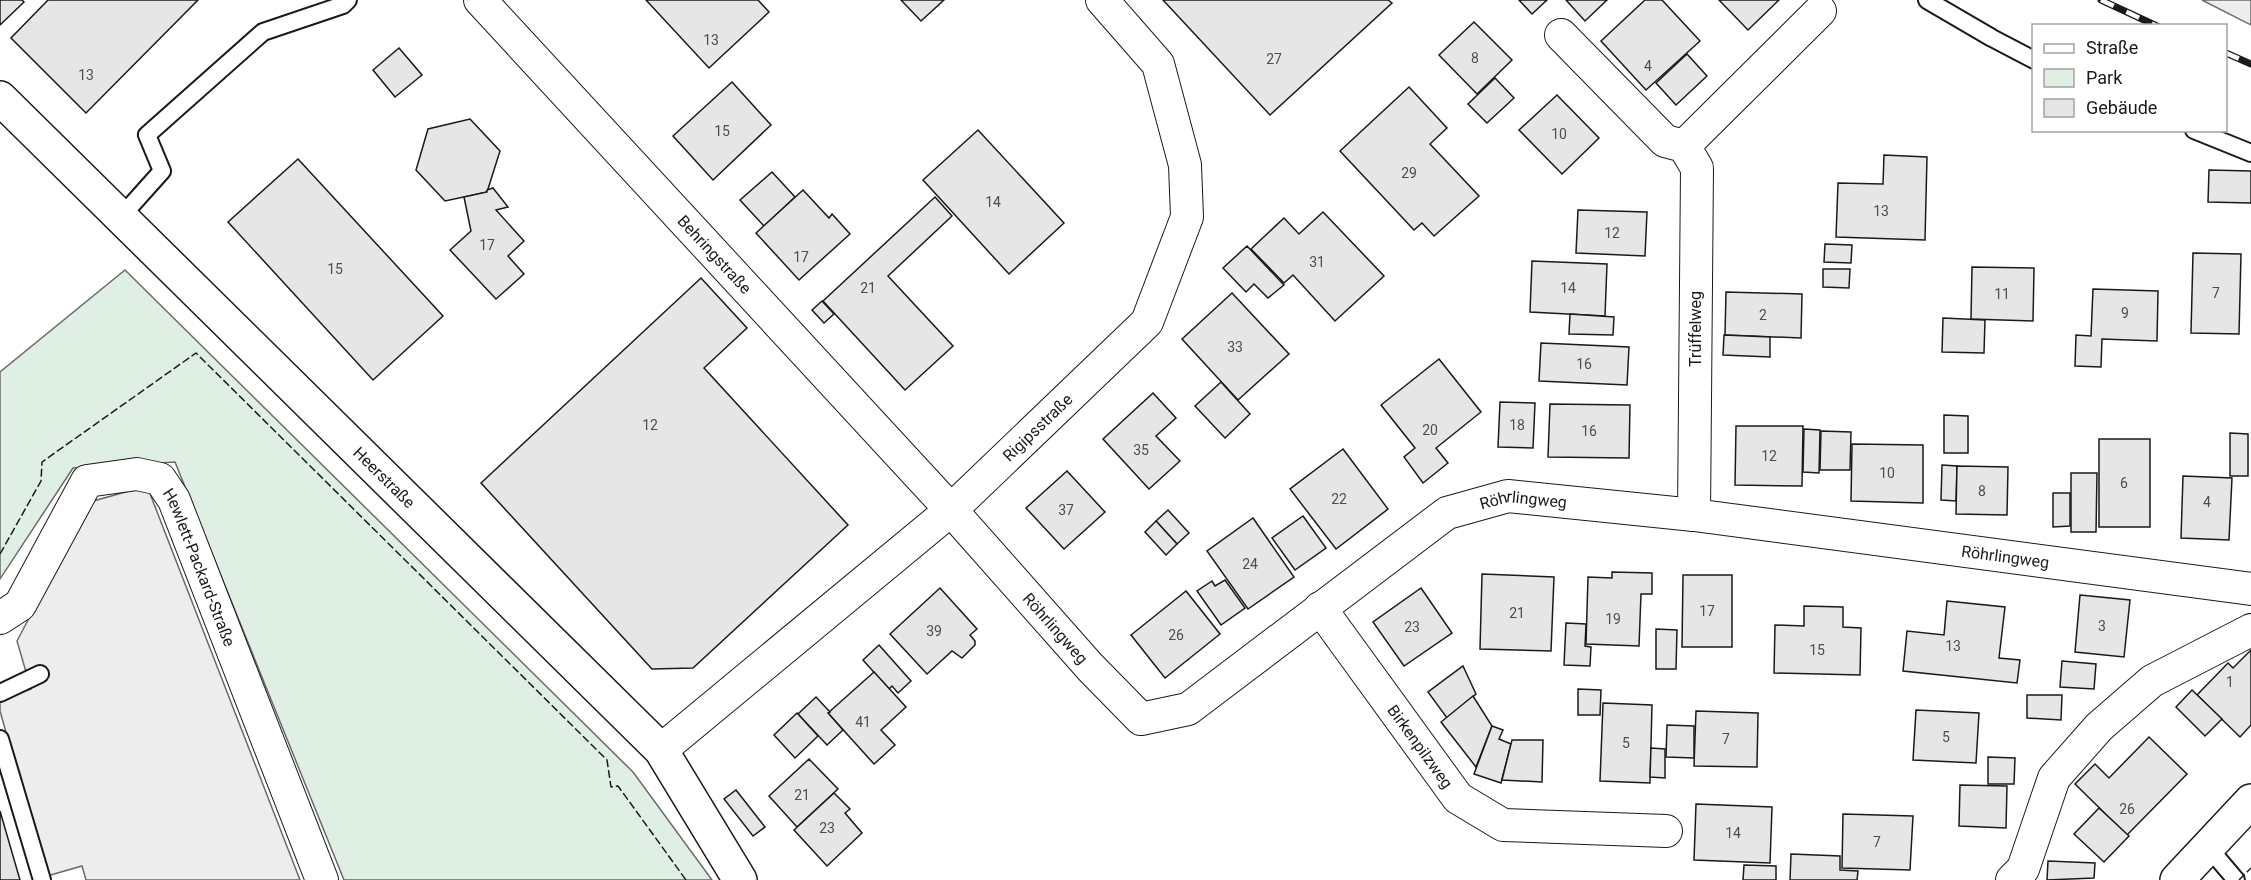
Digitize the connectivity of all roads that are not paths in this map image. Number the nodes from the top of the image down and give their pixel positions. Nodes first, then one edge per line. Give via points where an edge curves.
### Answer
1 (348, 0) edge
2 (480, 0) edge
3 (1927, 0) edge
4 (1108, 2) edge
5 (1820, 11) dead end
6 (1561, 35) dead end
7 (2032, 59) edge
8 (0, 98) edge
9 (2199, 132) edge
10 (1684, 146) junction
11 (2251, 153) edge
12 (120, 218) junction
13 (951, 510) junction
14 (1694, 515) junction
15 (2251, 589) edge
16 (1320, 608) junction
17 (0, 618) edge
18 (2251, 630) edge
19 (40, 674) dead end
20 (0, 693) edge
21 (0, 739) edge
22 (661, 750) junction
23 (2251, 801) edge
24 (1666, 831) dead end
25 (2208, 847) junction
26 (42, 880) edge
27 (322, 880) edge
28 (740, 880) edge
29 (2012, 880) edge
30 (2177, 880) edge
31 (2236, 880) edge

1 - 12 lane via 263,32 147,135 162,171
2 - 13 street, Behringstraße
3 - 7 lane
4 - 13 street, Rigipsstraße via 1158,64 1185,165 1187,218 1147,322
5 - 10 street
6 - 10 street via 1665,141
8 - 12 street, Heerstraße
9 - 11 lane
10 - 14 street, Trüffelweg via 1697,168
12 - 22 street, Heerstraße
13 - 16 street, Röhrlingweg via 1141,719 1188,709
13 - 22 street, Rigipsstraße
14 - 15 street, Röhrlingweg
14 - 16 street, Röhrlingweg via 1508,496 1447,513
16 - 24 street, Birkenpilzweg via 1458,798 1503,825
17 - 27 street, Hewlett-Packard-Straße via 20,605 87,481 137,474 160,479 174,500
18 - 29 street via 2152,681 2099,728 2054,778 2023,869
19 - 20 lane
21 - 26 lane
22 - 28 street, Heerstraße
23 - 25 street
25 - 30 street
25 - 31 lane

